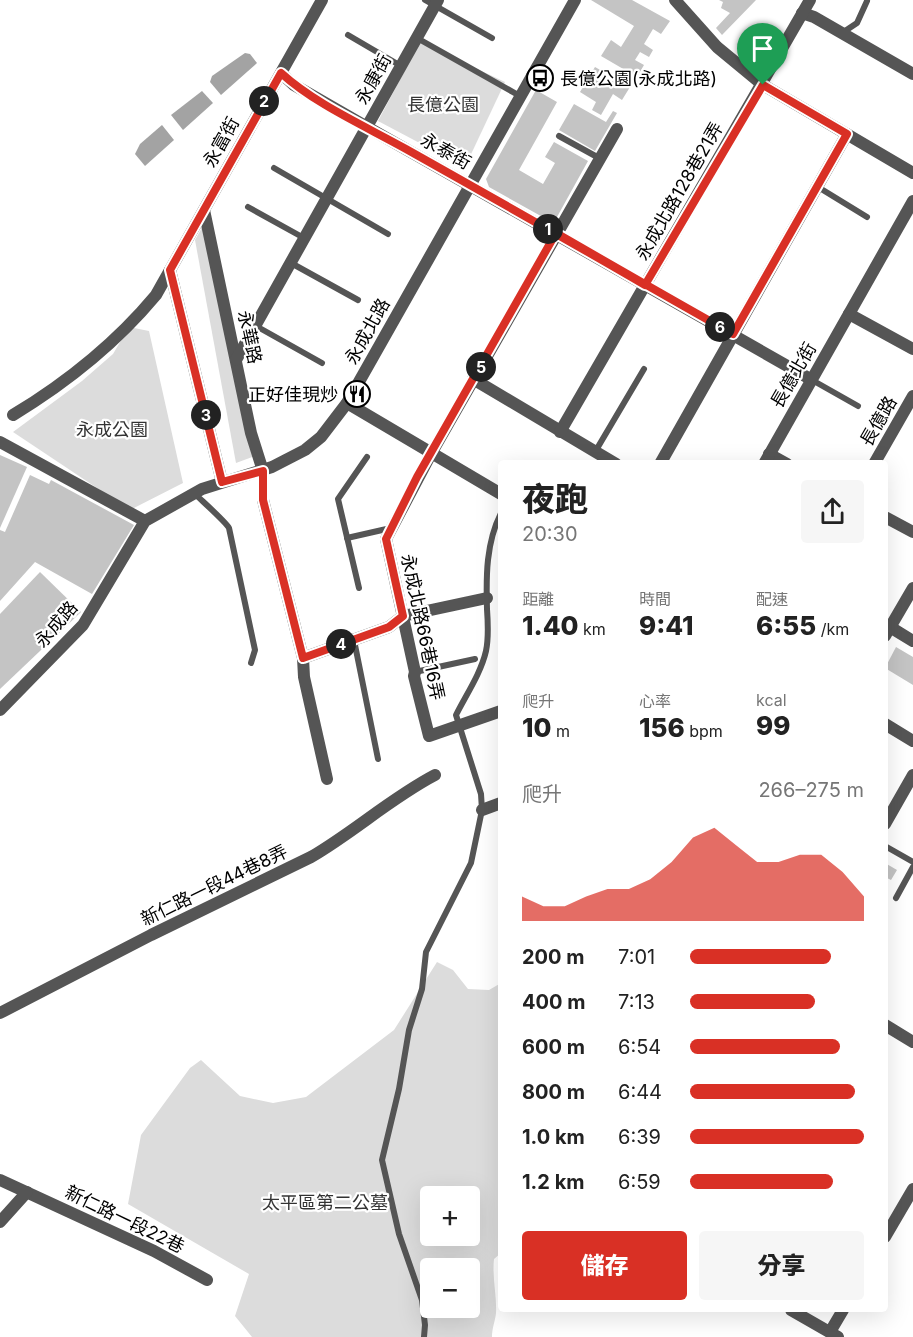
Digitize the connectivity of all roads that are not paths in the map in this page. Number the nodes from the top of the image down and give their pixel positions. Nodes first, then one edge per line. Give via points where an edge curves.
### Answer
1 (322, 0) edge
2 (574, 0) edge
3 (675, 0) edge
4 (810, 0) edge
5 (867, 1) edge
6 (433, 2) edge
7 (802, 13) junction
8 (842, 34) junction
9 (348, 35) dead end
10 (417, 38) junction
11 (492, 38) dead end
12 (401, 66) junction
13 (281, 73) junction
14 (913, 74) edge
15 (763, 85) junction
16 (520, 96) junction
17 (367, 127) junction
18 (617, 129) dead end
19 (847, 134) junction
20 (559, 136) dead end
21 (599, 158) junction
22 (274, 168) dead end
23 (913, 173) edge
24 (470, 185) junction
25 (817, 186) junction
26 (326, 199) junction
27 (913, 201) edge
28 (248, 207) dead end
29 (204, 210) junction
30 (867, 217) dead end
31 (556, 233) junction
32 (388, 234) dead end
33 (304, 238) junction
34 (291, 263) junction
35 (170, 270) junction
36 (645, 285) junction
37 (358, 300) dead end
38 (849, 314) junction
39 (255, 325) junction
40 (733, 334) junction
41 (913, 349) edge
42 (236, 360) junction
43 (322, 363) dead end
44 (644, 369) dead end
45 (473, 379) junction
46 (812, 380) junction
47 (913, 396) edge
48 (347, 403) junction
49 (858, 406) dead end
50 (13, 415) dead end
51 (560, 432) junction
52 (0, 442) edge
53 (432, 452) junction
54 (595, 452) junction
55 (367, 456) dead end
56 (766, 459) edge
57 (609, 460) edge
58 (662, 460) edge
59 (876, 460) edge
60 (263, 471) junction
61 (222, 482) junction
62 (498, 492) edge
63 (194, 493) junction
64 (498, 518) edge
65 (888, 519) edge
66 (145, 521) junction
67 (392, 528) junction
68 (913, 532) edge
69 (347, 538) junction
70 (358, 588) dead end
71 (913, 588) edge
72 (487, 598) junction
73 (403, 616) junction
74 (888, 632) edge
75 (354, 640) junction
76 (913, 641) edge
77 (303, 658) junction
78 (474, 659) dead end
79 (251, 663) dead end
80 (415, 672) junction
81 (0, 710) edge
82 (498, 712) edge
83 (888, 726) edge
84 (458, 727) junction
85 (913, 741) edge
86 (378, 759) dead end
87 (435, 775) dead end
88 (913, 775) edge
89 (327, 780) dead end
90 (498, 804) edge
91 (482, 810) junction
92 (888, 819) edge
93 (888, 848) edge
94 (913, 862) edge
95 (913, 867) edge
96 (896, 898) dead end
97 (0, 1013) edge
98 (888, 1028) edge
99 (913, 1041) edge
100 (0, 1180) edge
101 (913, 1189) edge
102 (27, 1192) junction
103 (0, 1222) edge
104 (888, 1232) edge
105 (207, 1280) dead end
106 (794, 1312) edge
107 (842, 1312) edge
108 (834, 1335) edge
109 (424, 1337) edge

1 - 13 street, 永富街
2 - 16 street, 永成北路
3 - 15 street via 717,47
4 - 7 street, 永成北路128巷21弄
5 - 8 lane via 857,23
6 - 10 street, 永康街
6 - 11 lane
7 - 8 street
7 - 15 street, 永成北路128巷21弄 via 766,73
8 - 14 street
9 - 12 lane
10 - 12 street, 永康街
10 - 16 lane
12 - 17 street, 永康街
13 - 17 street, 永泰街 via 294,85
13 - 29 street, 永富街
15 - 19 street
15 - 36 street, 永成北路128巷21弄
16 - 24 street, 永成北路
17 - 24 street, 永泰街
17 - 26 street, 永康街
18 - 21 street, 永成北路66巷16弄
19 - 23 street
19 - 25 street
20 - 21 lane
21 - 31 street, 永成北路66巷16弄
22 - 26 lane
24 - 31 street, 永泰街
24 - 48 street, 永成北路
25 - 30 lane
25 - 40 street
26 - 32 lane
26 - 33 street, 永康街
27 - 38 street, 長億北街
28 - 33 lane
29 - 35 street, 永富街
29 - 42 street, 永華路
31 - 36 street, 永泰街
31 - 45 street, 永成北路66巷16弄
33 - 34 street, 永康街
34 - 37 lane
34 - 39 street, 永康街
35 - 50 street, 永富街 via 156,295 116,336 62,382
35 - 61 street
36 - 40 street, 永泰街
36 - 51 street, 永成北路128巷21弄
38 - 41 street
38 - 46 street, 長億北街
39 - 42 street, 永康街
39 - 43 lane
40 - 46 street, 永泰街
40 - 58 street
42 - 60 street, 永華路
44 - 54 lane
45 - 51 street
45 - 53 street, 永成北路66巷16弄
46 - 49 lane
46 - 56 street, 長億北街
47 - 59 street, 長億路
48 - 53 street
48 - 60 street, 永成北路 via 321,437 305,450
51 - 54 street
52 - 66 street
53 - 62 street
53 - 67 street, 永成北路66巷16弄
54 - 57 street
55 - 69 lane via 338,499
60 - 61 street, 永成路
60 - 77 street via 263,500
61 - 63 street, 永成路
63 - 66 street, 永成路
63 - 79 lane via 229,528 255,650
64 - 72 lane via 487,561
65 - 68 street
66 - 81 street, 永成路 via 83,625
67 - 69 lane
67 - 73 street, 永成北路66巷16弄 via 386,539
69 - 70 lane
71 - 74 street
72 - 73 street
72 - 84 lane via 486,652 456,715
73 - 75 street via 389,627
73 - 80 street, 永成北路66巷16弄
74 - 76 street
75 - 77 street
75 - 86 lane
77 - 89 street
78 - 80 lane
80 - 84 street, 永成北路66巷16弄 via 429,736
82 - 84 street
83 - 85 street
84 - 91 lane via 481,794
87 - 97 street, 新仁路一段44巷8弄 via 405,791 311,857
88 - 92 street
90 - 91 street
91 - 109 lane via 471,863 426,952 422,989 409,1030 382,1160 399,1234 422,1300
93 - 94 lane
95 - 96 lane
98 - 99 street
100 - 102 street, 新仁路一段22巷
101 - 104 street
102 - 103 street
102 - 105 street, 新仁路一段22巷
106 - 108 street
107 - 108 street

